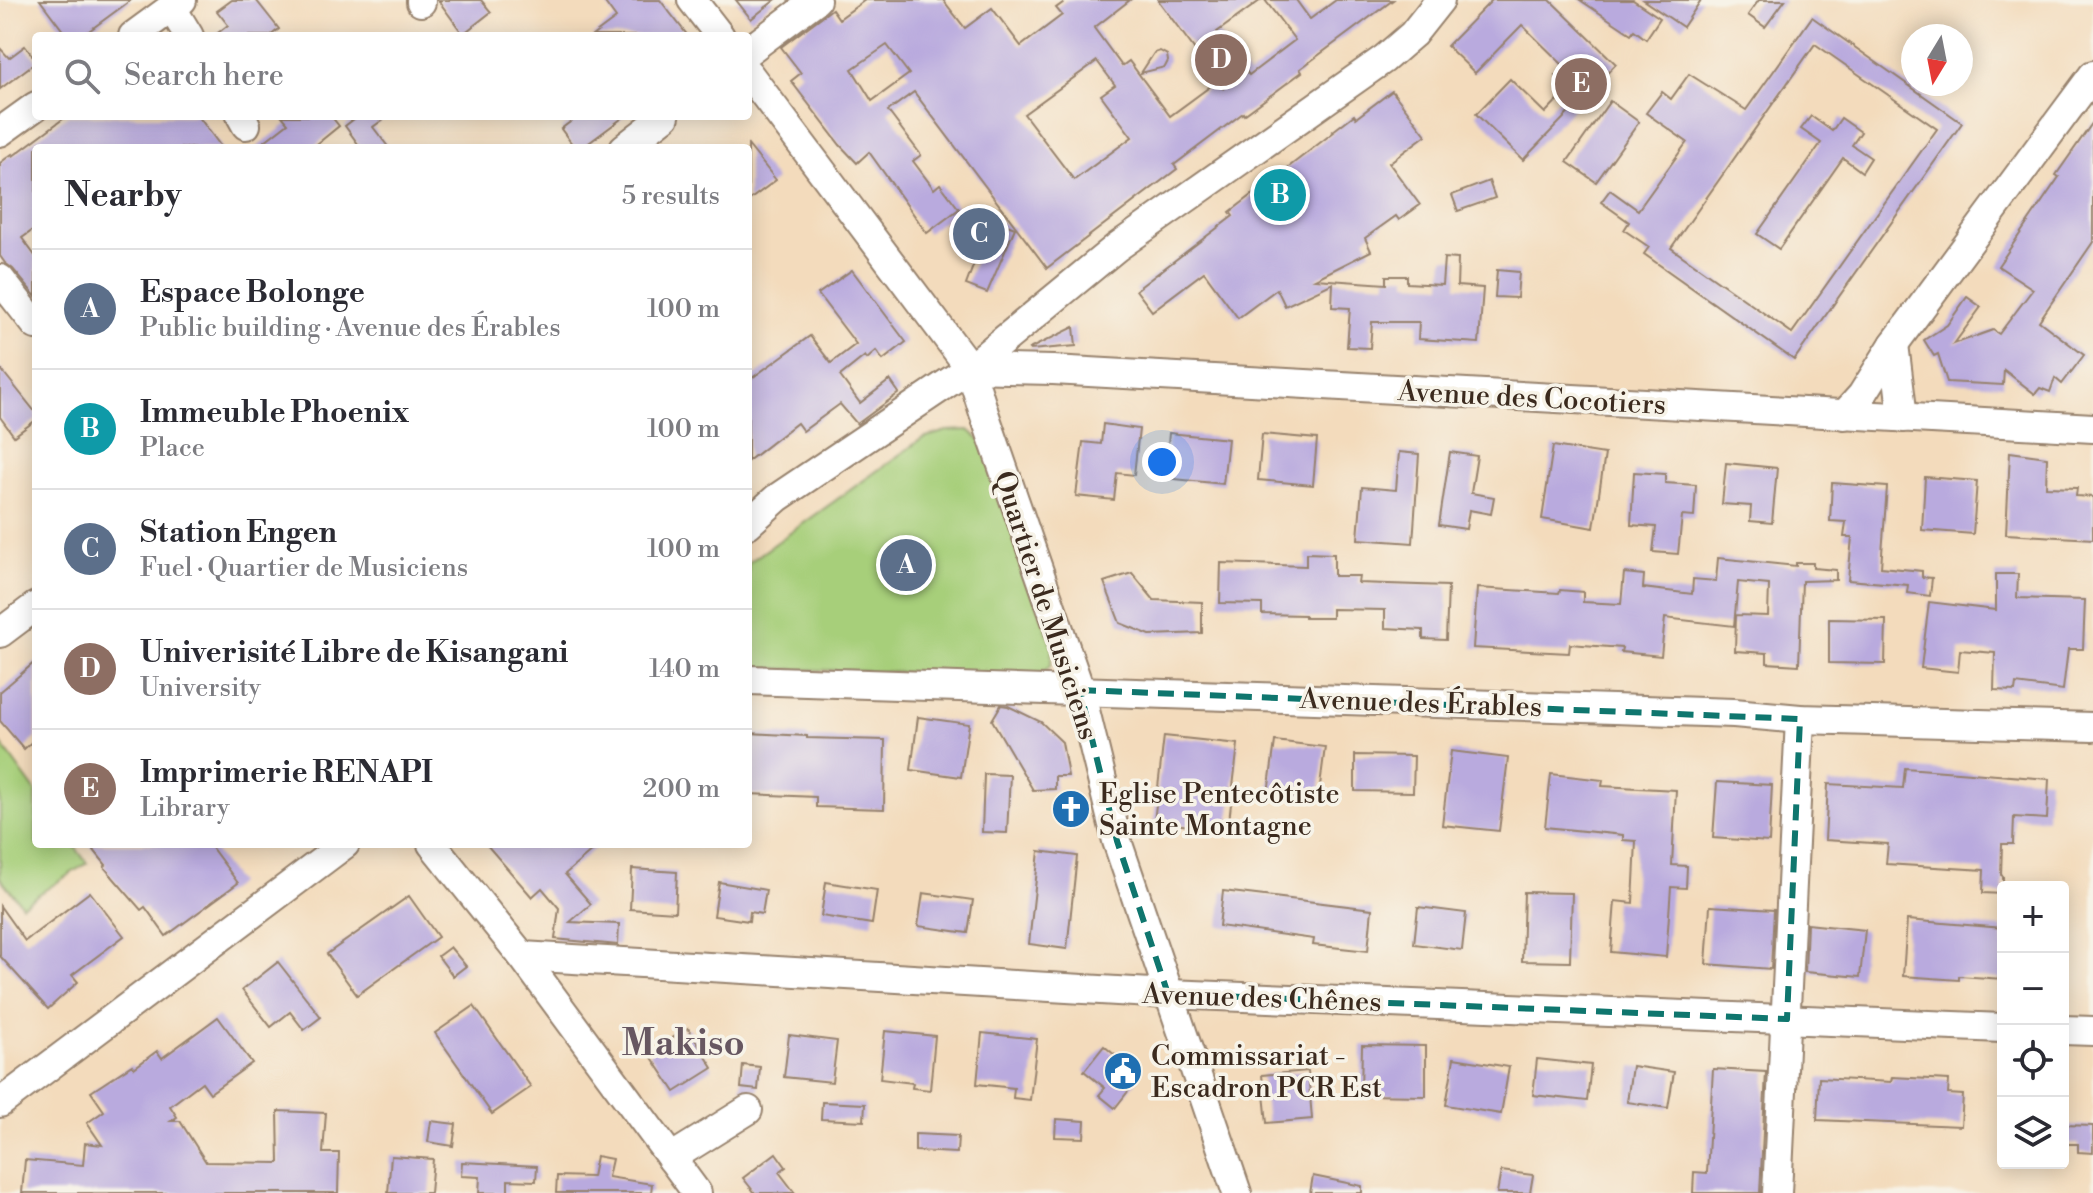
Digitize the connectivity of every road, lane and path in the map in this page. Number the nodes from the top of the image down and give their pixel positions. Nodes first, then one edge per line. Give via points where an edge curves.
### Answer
1 (692, 0) edge
2 (816, 0) edge
3 (1440, 0) edge
4 (177, 4) edge
5 (138, 32) edge
6 (188, 32) edge
7 (717, 32) edge
8 (752, 48) edge
9 (2093, 75) edge
10 (752, 78) edge
11 (32, 109) edge
12 (660, 120) edge
13 (0, 132) edge
14 (629, 144) edge
15 (0, 279) edge
16 (32, 320) edge
17 (1894, 344) junction
18 (970, 368) junction
19 (1844, 415) junction
20 (1903, 418) junction
21 (2093, 428) edge
22 (752, 520) edge
23 (32, 609) edge
24 (0, 633) edge
25 (752, 680) edge
26 (1080, 690) junction
27 (1800, 719) junction
28 (2093, 727) edge
29 (340, 848) edge
30 (435, 848) edge
31 (522, 956) junction
32 (1168, 994) junction
33 (1787, 1019) junction
34 (1997, 1028) edge
35 (2069, 1030) edge
36 (2093, 1031) edge
37 (0, 1103) edge
38 (748, 1110) dead end
39 (671, 1158) junction
40 (697, 1193) edge
41 (1237, 1193) edge
42 (1777, 1193) edge

1 - 7 street
2 - 8 street
3 - 18 street via 1384,59 1117,247
4 - 5 street
4 - 6 street
9 - 17 street
10 - 18 street, Quartier de Musiciens
11 - 13 street
12 - 14 street
15 - 16 street
17 - 19 street
17 - 20 street
18 - 19 street, Avenue des Cocotiers
18 - 22 street via 777,498
18 - 26 street, Quartier de Musiciens
19 - 20 street, Avenue des Cocotiers
20 - 21 street, Avenue des Cocotiers
23 - 24 street
25 - 26 street, Avenue des Érables
26 - 27 street, Avenue des Érables
26 - 32 street, Quartier de Musiciens via 1117,841
27 - 28 street, Avenue des Érables
27 - 33 street
29 - 37 street
30 - 31 street
31 - 32 street, Avenue des Chênes
31 - 39 street
32 - 33 street, Avenue des Chênes
32 - 41 street, Quartier de Musiciens
33 - 34 street, Avenue des Chênes
33 - 42 street
35 - 36 street
38 - 39 street
39 - 40 street

